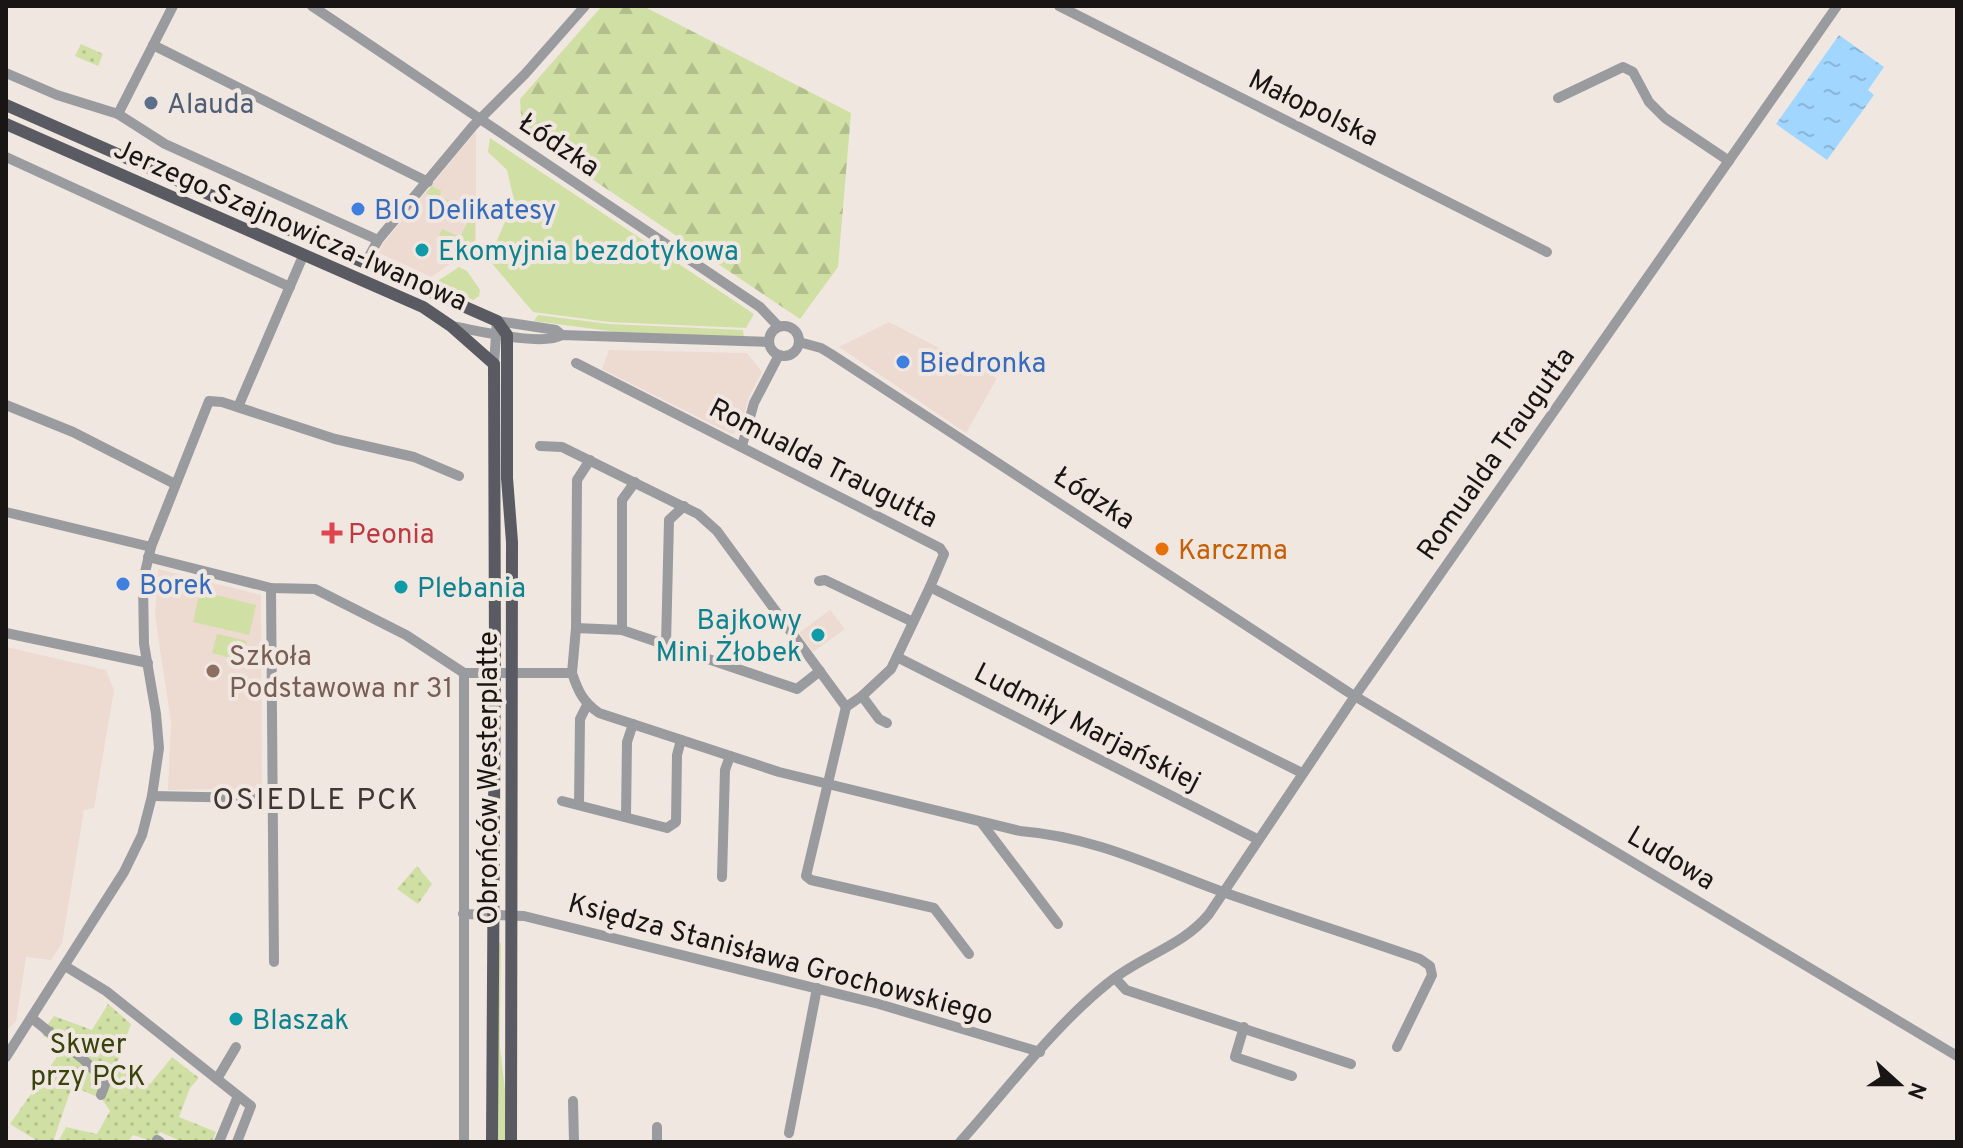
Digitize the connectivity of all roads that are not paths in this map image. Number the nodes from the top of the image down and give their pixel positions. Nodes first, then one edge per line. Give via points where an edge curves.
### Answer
1 (173, 6) edge
2 (312, 6) edge
3 (585, 6) edge
4 (1059, 6) edge
5 (1837, 6) edge
6 (153, 45) junction
7 (6, 73) edge
8 (1558, 98) dead end
9 (6, 105) edge
10 (118, 114) junction
11 (479, 119) junction
12 (6, 124) edge
13 (6, 157) edge
14 (1729, 161) junction
15 (428, 182) junction
16 (378, 240) junction
17 (1547, 252) dead end
18 (303, 256) junction
19 (365, 264) junction
20 (290, 287) junction
21 (451, 326) junction
22 (778, 326) junction
23 (500, 330) junction
24 (562, 335) junction
25 (768, 342) junction
26 (799, 342) junction
27 (779, 355) junction
28 (576, 363) dead end
29 (494, 364) junction
30 (6, 405) edge
31 (238, 407) junction
32 (540, 446) dead end
33 (742, 446) junction
34 (590, 460) junction
35 (459, 476) dead end
36 (635, 482) junction
37 (175, 484) junction
38 (684, 506) junction
39 (6, 512) edge
40 (149, 552) junction
41 (819, 581) dead end
42 (930, 587) junction
43 (271, 588) junction
44 (913, 622) junction
45 (576, 628) junction
46 (622, 630) junction
47 (6, 633) edge
48 (666, 644) junction
49 (897, 657) junction
50 (148, 663) junction
51 (820, 671) junction
52 (464, 673) junction
53 (495, 673) junction
54 (512, 673) junction
55 (572, 673) junction
56 (862, 696) junction
57 (1358, 698) junction
58 (587, 705) junction
59 (846, 707) junction
60 (887, 723) dead end
61 (633, 724) junction
62 (681, 740) junction
63 (730, 756) junction
64 (1302, 773) junction
65 (826, 784) junction
66 (152, 796) junction
67 (253, 798) dead end
68 (562, 801) dead end
69 (579, 805) junction
70 (626, 817) junction
71 (981, 822) junction
72 (1257, 839) junction
73 (722, 877) dead end
74 (1223, 892) junction
75 (463, 914) junction
76 (493, 915) junction
77 (510, 915) junction
78 (1058, 924) dead end
79 (969, 954) dead end
80 (274, 962) dead end
81 (65, 966) junction
82 (1115, 978) junction
83 (817, 988) junction
84 (33, 1019) junction
85 (1244, 1027) junction
86 (236, 1047) dead end
87 (1397, 1047) dead end
88 (1040, 1052) junction
89 (1957, 1056) edge
90 (6, 1057) edge
91 (1351, 1064) dead end
92 (1292, 1076) dead end
93 (217, 1079) junction
94 (101, 1095) dead end
95 (238, 1096) junction
96 (573, 1101) dead end
97 (657, 1127) dead end
98 (789, 1133) dead end
99 (219, 1142) edge
100 (237, 1142) edge
101 (464, 1142) edge
102 (492, 1142) edge
103 (511, 1142) edge
104 (574, 1142) edge
105 (657, 1142) edge
106 (960, 1142) edge

1 - 6 street
2 - 11 street, Łódzka
3 - 11 street
4 - 17 street, Małopolska
5 - 14 street, Romualda Traugutta
6 - 10 street
6 - 15 street
7 - 10 street, Jerzego Szajnowicza-Iwanowa
8 - 14 street via 1628,68 1665,118
9 - 19 main road, Jerzego Szajnowicza-Iwanowa
10 - 16 street, Jerzego Szajnowicza-Iwanowa via 165,144
11 - 15 street
11 - 22 street, Łódzka via 760,307
12 - 18 main road, Jerzego Szajnowicza-Iwanowa
13 - 20 street
14 - 57 street, Romualda Traugutta
15 - 16 street
16 - 19 street
18 - 20 street
18 - 21 main road, Jerzego Szajnowicza-Iwanowa via 423,307
19 - 23 main road, Jerzego Szajnowicza-Iwanowa
20 - 31 street
21 - 23 street, Jerzego Szajnowicza-Iwanowa
21 - 29 main road
22 - 25 street
22 - 26 street via 793,329
23 - 24 street, Jerzego Szajnowicza-Iwanowa via 556,330
23 - 24 street, Jerzego Szajnowicza-Iwanowa via 530,340
23 - 29 street, Obrońców Westerplatte
23 - 54 main road, Obrońców Westerplatte via 512,542
24 - 25 street, Jerzego Szajnowicza-Iwanowa
25 - 27 street
26 - 27 street via 792,354
26 - 57 street, Łódzka via 831,354
27 - 33 street via 754,403
28 - 33 street, Romualda Traugutta
29 - 53 main road, Obrońców Westerplatte
30 - 37 street
31 - 35 street via 335,439 414,457
31 - 37 street via 209,401
32 - 34 street via 562,447
33 - 42 street, Romualda Traugutta via 940,548 944,554
34 - 36 street
34 - 45 street via 577,480
36 - 38 street
36 - 46 street via 622,500
37 - 40 street
38 - 48 street via 669,520
38 - 51 street via 717,531
39 - 40 street, Obrońców Westerplatte
40 - 43 street, Obrońców Westerplatte
40 - 50 street via 141,603
41 - 44 street
42 - 44 street
42 - 64 street
43 - 52 street, Obrońców Westerplatte via 315,589 406,635
43 - 80 street
44 - 49 street
45 - 46 street
45 - 55 street
46 - 48 street
47 - 50 street
48 - 51 street via 797,689
49 - 56 street
49 - 72 street, Ludmiły Marjańskiej
50 - 66 street via 159,748
51 - 59 street
52 - 53 street
52 - 75 street
53 - 54 street
53 - 76 main road, Obrońców Westerplatte
54 - 55 street
54 - 77 main road, Obrońców Westerplatte
55 - 58 street
56 - 59 street
56 - 60 street
57 - 64 street, Romualda Traugutta
57 - 89 street, Ludowa
58 - 61 street
58 - 69 street via 580,719
59 - 65 street
61 - 62 street
61 - 70 street via 627,742
62 - 63 street
62 - 70 street via 676,822 667,828
63 - 65 street
63 - 73 street via 725,770
64 - 72 street, Romualda Traugutta
65 - 71 street
65 - 79 street via 806,876 934,908
66 - 67 street
66 - 81 street via 142,835 124,872
68 - 69 street
69 - 70 street
71 - 74 street via 1058,834
71 - 78 street
72 - 74 street, Romualda Traugutta
74 - 82 street, Romualda Traugutta via 1185,938
74 - 87 street via 1426,962 1432,975
75 - 76 street, Księdza Stanisława Grochowskiego
75 - 101 street
76 - 77 street, Księdza Stanisława Grochowskiego
76 - 102 main road, Obrońców Westerplatte
77 - 83 street, Księdza Stanisława Grochowskiego
77 - 103 main road, Obrońców Westerplatte
81 - 84 street
81 - 93 street via 106,991
82 - 85 street via 1126,990
82 - 88 street, Romualda Traugutta
83 - 88 street, Księdza Stanisława Grochowskiego
83 - 98 street
84 - 90 street
84 - 94 street via 106,1082
85 - 91 street
85 - 92 street via 1235,1057
86 - 93 street
88 - 106 street, Romualda Traugutta
93 - 95 street
95 - 99 street
95 - 100 street via 251,1106
96 - 104 street
97 - 105 street

